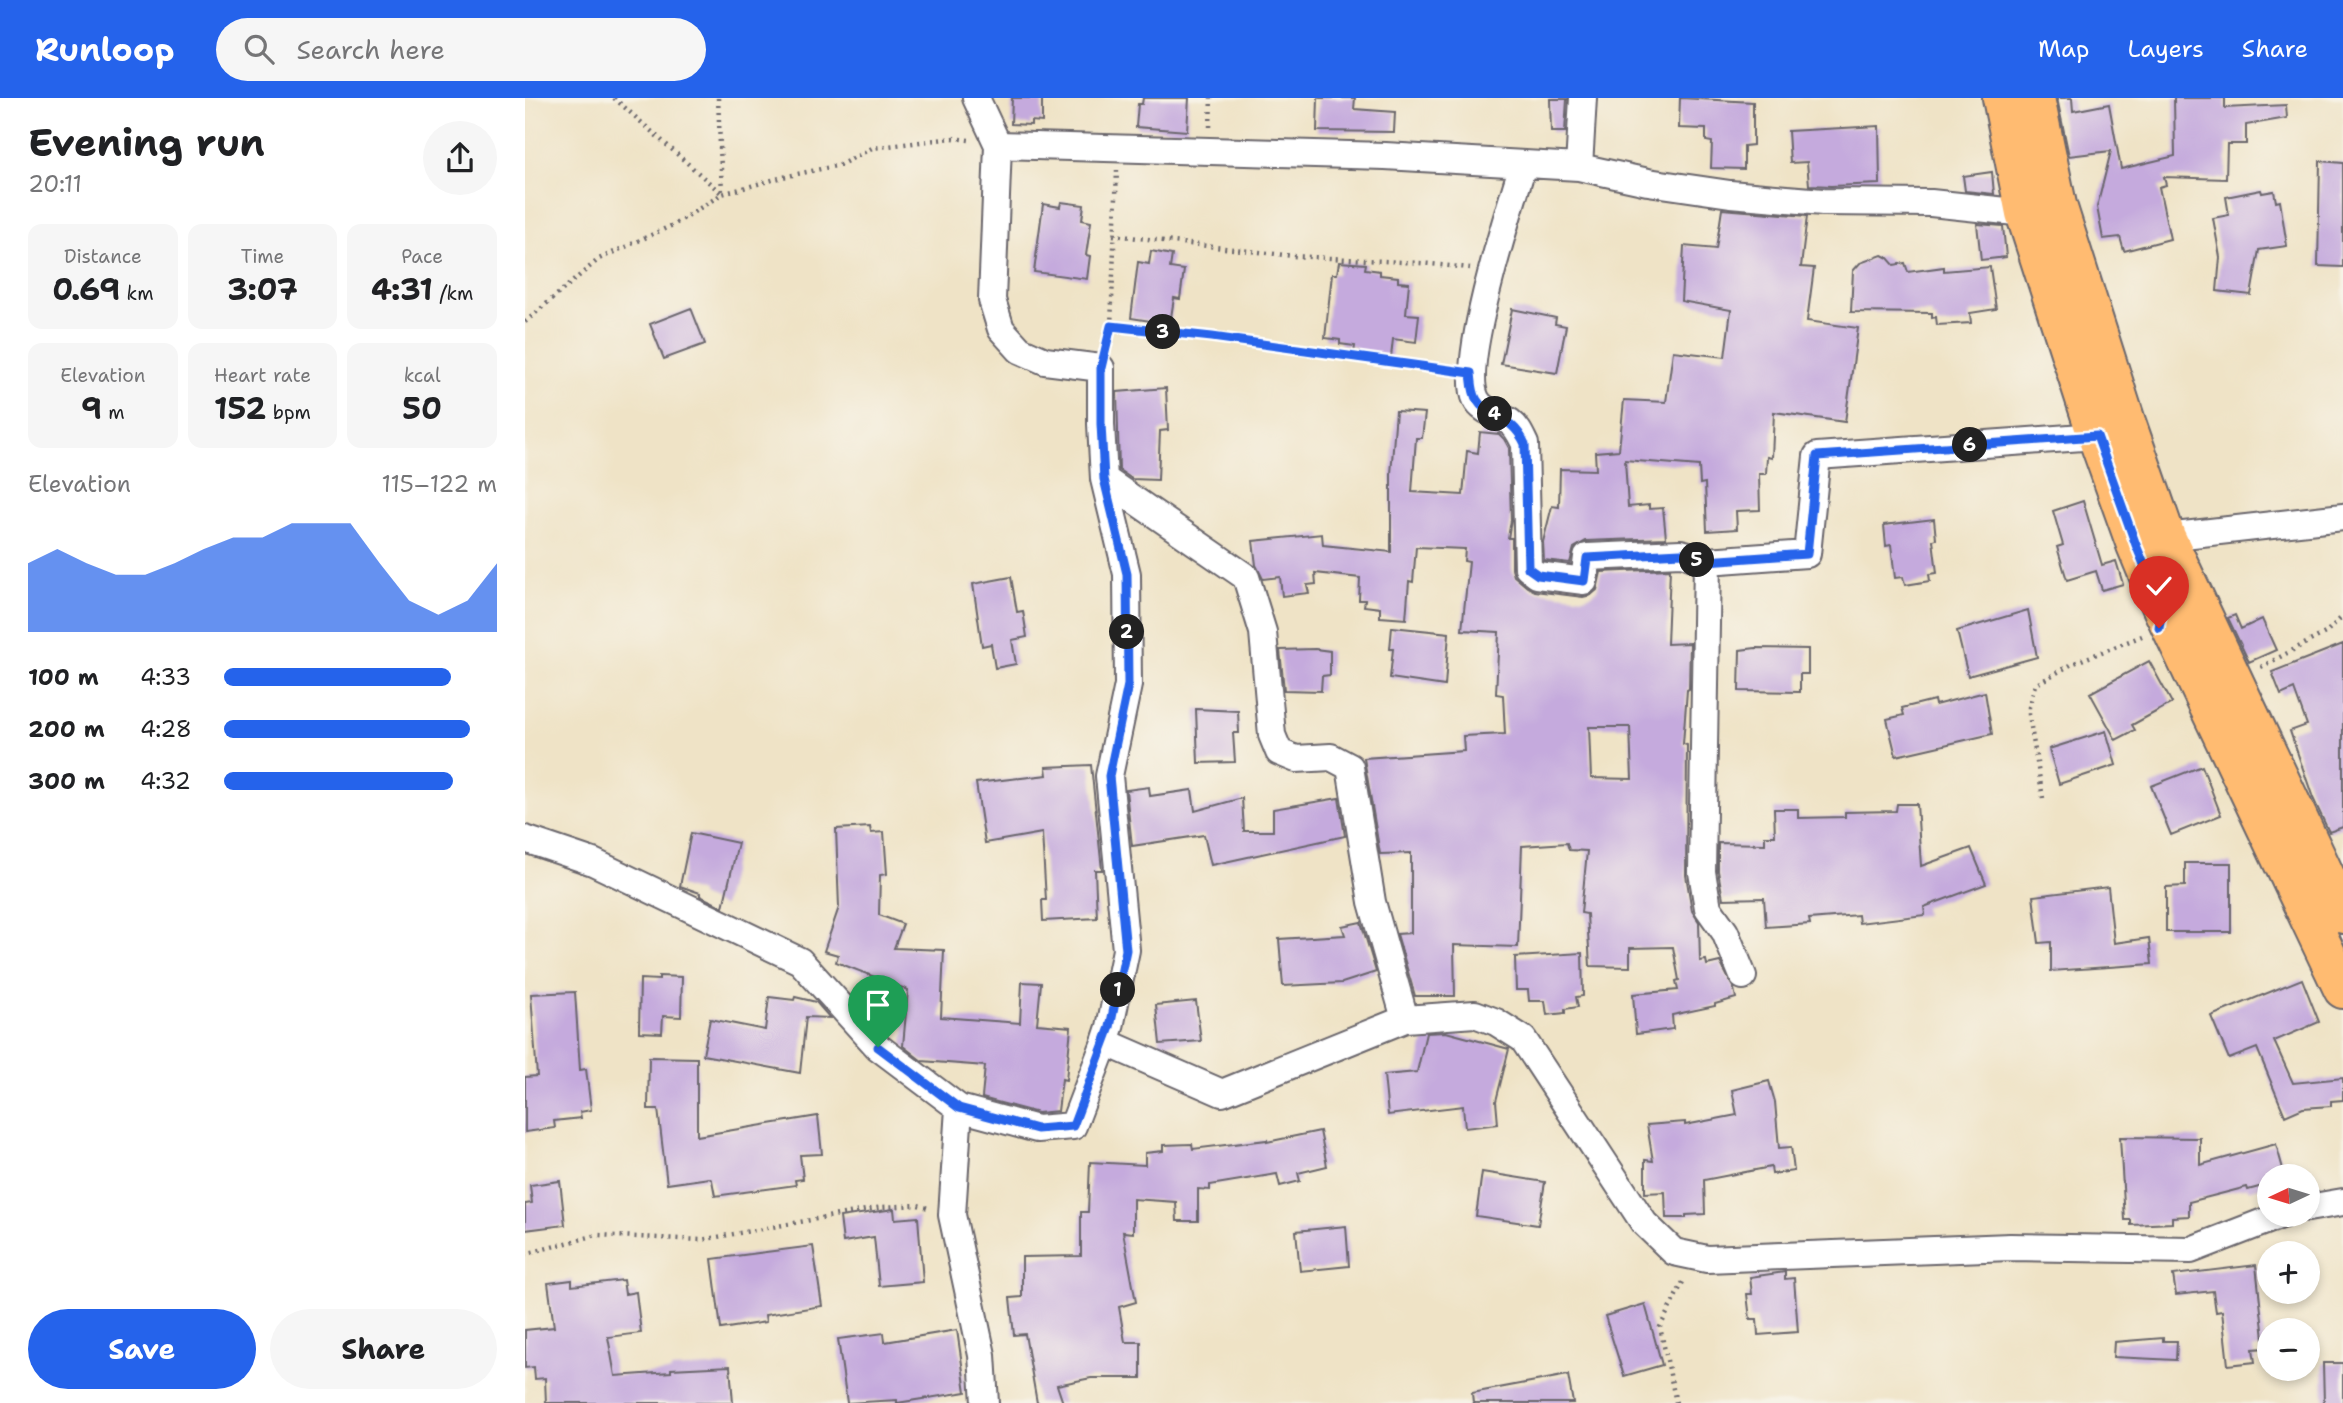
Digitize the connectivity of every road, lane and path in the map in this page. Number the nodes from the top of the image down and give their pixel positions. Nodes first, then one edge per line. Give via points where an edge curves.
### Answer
1 (614, 98) edge
2 (718, 98) edge
3 (976, 98) edge
4 (1583, 98) edge
5 (2002, 98) edge
6 (2035, 98) edge
7 (998, 145) junction
8 (1118, 149) junction
9 (1523, 165) junction
10 (1579, 167) junction
11 (722, 194) junction
12 (2025, 213) junction
13 (1113, 236) junction
14 (1491, 271) junction
15 (525, 322) edge
16 (1111, 326) junction
17 (1101, 368) junction
18 (1471, 373) junction
19 (2097, 436) junction
20 (1104, 479) junction
21 (2343, 517) edge
22 (2166, 537) junction
23 (1707, 561) junction
24 (2162, 608) junction
25 (2343, 616) edge
26 (2234, 682) junction
27 (2043, 798) dead end
28 (525, 839) edge
29 (2343, 914) edge
30 (1743, 976) dead end
31 (2343, 989) edge
32 (1405, 1019) junction
33 (1105, 1042) junction
34 (959, 1108) junction
35 (2343, 1202) edge
36 (2321, 1206) edge
37 (952, 1214) junction
38 (2257, 1224) edge
39 (525, 1254) edge
40 (1707, 1259) junction
41 (985, 1403) edge
42 (1675, 1403) edge

1 - 11 path
2 - 11 path
3 - 7 street
4 - 10 street
5 - 12 main road
6 - 22 main road via 2057,205
7 - 8 street
7 - 11 path via 953,138 872,148 840,165
7 - 17 street via 992,300 1001,329 1020,350 1045,361
8 - 9 street via 1385,156
8 - 13 path
9 - 10 street
9 - 14 street
10 - 12 street via 1730,194 1823,202 1931,203
11 - 15 path via 675,224 599,258
12 - 19 main road
13 - 14 path
13 - 16 path
14 - 18 street
16 - 17 path
16 - 18 path
17 - 20 street
18 - 23 street via 1481,407 1510,422 1525,444 1528,568 1538,575 1584,581 1587,558 1681,553
19 - 23 street via 1817,456 1807,554
19 - 24 main road
20 - 32 street via 1246,577 1263,632 1272,735 1279,752 1296,759 1331,757 1350,767 1372,902
20 - 33 street via 1127,574 1128,685 1109,776 1126,950
21 - 22 street
22 - 26 main road
23 - 30 street via 1702,872 1708,908 1725,932
24 - 27 path via 2159,628 2074,663 2035,685 2029,707
24 - 31 main road
25 - 26 path via 2325,633
26 - 29 main road
28 - 34 street via 593,862 800,961 878,1047
32 - 33 street via 1222,1093
32 - 40 street via 1475,1014 1523,1039 1644,1223 1674,1252
33 - 34 street via 1073,1126 1037,1129
34 - 37 street
35 - 36 street
37 - 39 path via 918,1205 882,1207 701,1240 597,1235
37 - 41 street via 982,1355
38 - 40 street via 2191,1250 2010,1247
40 - 42 path via 1688,1273 1660,1327

